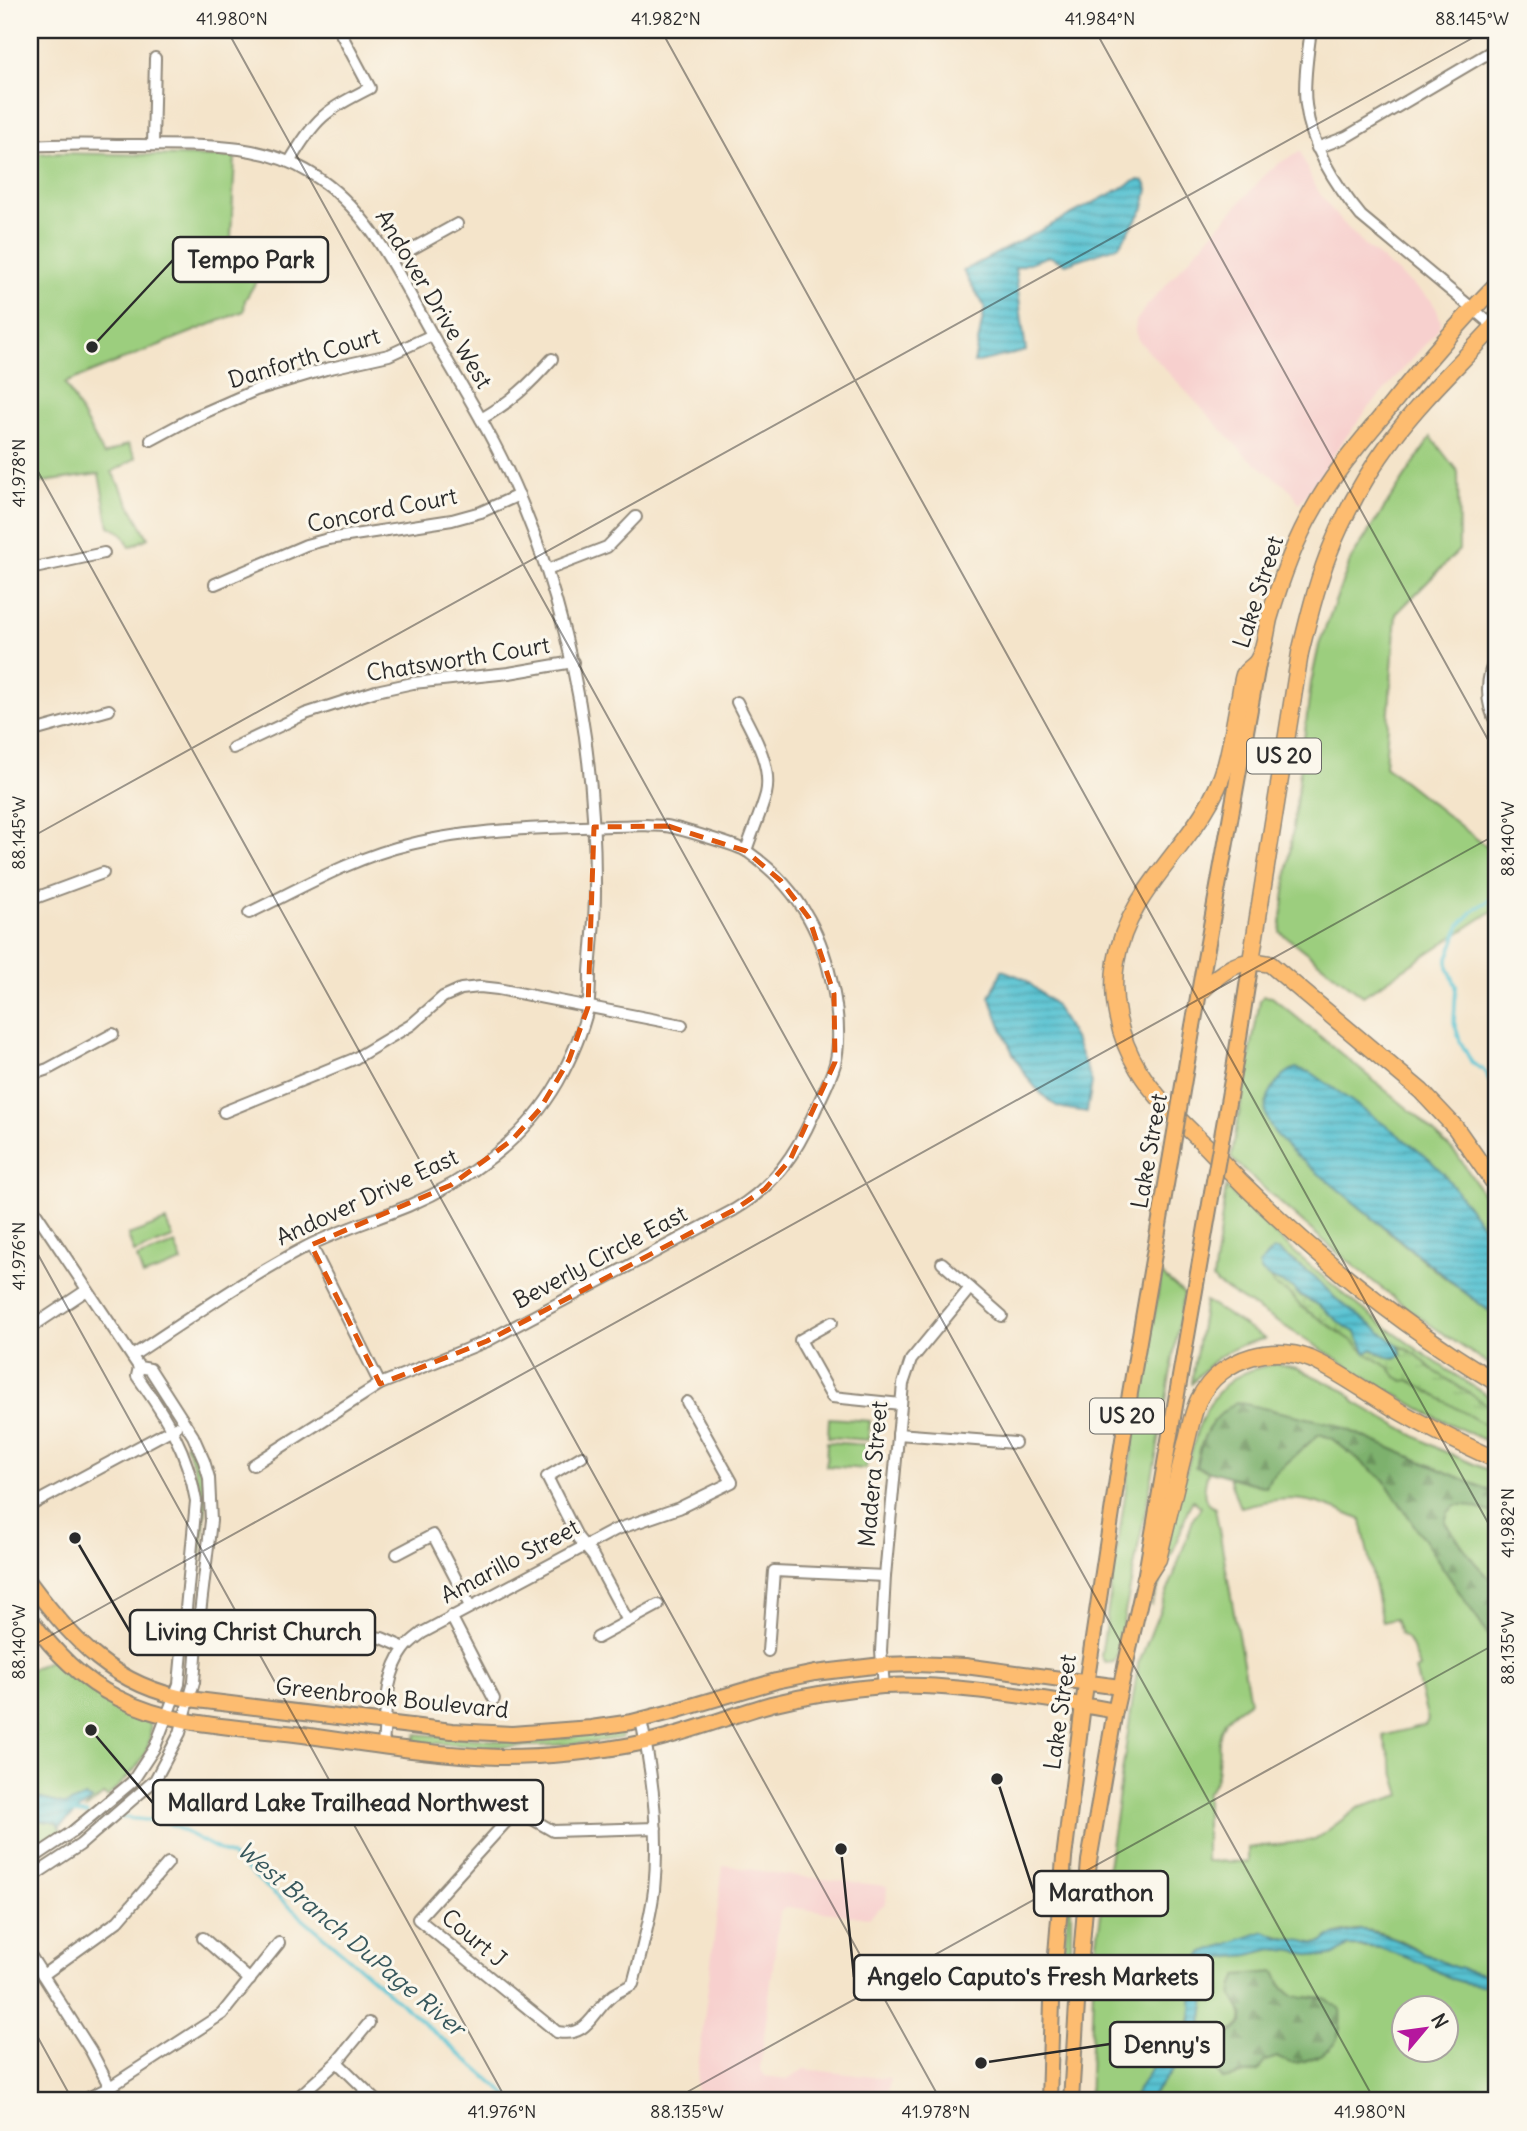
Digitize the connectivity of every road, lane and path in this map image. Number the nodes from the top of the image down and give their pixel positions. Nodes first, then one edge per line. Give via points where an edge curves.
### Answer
1 (339, 30) edge
2 (1311, 30) edge
3 (1497, 48) edge
4 (155, 58) dead end
5 (153, 145) junction
6 (30, 146) edge
7 (1317, 148) junction
8 (289, 161) junction
9 (457, 224) dead end
10 (391, 261) junction
11 (1497, 284) edge
12 (1472, 309) junction
13 (1496, 326) edge
14 (432, 335) junction
15 (552, 359) dead end
16 (481, 419) junction
17 (151, 440) dead end
18 (519, 495) junction
19 (636, 517) dead end
20 (104, 553) dead end
21 (30, 569) edge
22 (547, 570) junction
23 (215, 584) dead end
24 (1497, 656) edge
25 (1259, 659) junction
26 (573, 662) junction
27 (737, 702) dead end
28 (109, 710) dead end
29 (1497, 724) edge
30 (30, 732) edge
31 (233, 748) dead end
32 (594, 827) junction
33 (746, 850) junction
34 (103, 873) dead end
35 (30, 900) edge
36 (249, 913) dead end
37 (1251, 961) junction
38 (1199, 993) junction
39 (588, 1007) junction
40 (682, 1025) dead end
41 (113, 1034) dead end
42 (30, 1075) edge
43 (224, 1111) dead end
44 (1497, 1187) edge
45 (30, 1204) edge
46 (311, 1245) junction
47 (942, 1262) dead end
48 (970, 1288) junction
49 (87, 1290) junction
50 (1002, 1317) dead end
51 (832, 1322) dead end
52 (30, 1328) edge
53 (132, 1356) junction
54 (139, 1367) junction
55 (380, 1384) junction
56 (1497, 1384) edge
57 (687, 1402) dead end
58 (901, 1404) junction
59 (184, 1422) junction
60 (171, 1430) junction
61 (898, 1434) junction
62 (1015, 1443) dead end
63 (582, 1456) dead end
64 (1497, 1460) edge
65 (253, 1465) dead end
66 (33, 1504) dead end
67 (584, 1546) junction
68 (397, 1553) dead end
69 (885, 1576) junction
70 (1145, 1579) junction
71 (30, 1583) edge
72 (658, 1605) dead end
73 (470, 1606) junction
74 (451, 1616) junction
75 (30, 1619) edge
76 (628, 1621) junction
77 (278, 1624) dead end
78 (597, 1638) dead end
79 (405, 1648) junction
80 (768, 1651) dead end
81 (882, 1665) junction
82 (1087, 1682) junction
83 (884, 1686) junction
84 (1120, 1687) junction
85 (182, 1698) junction
86 (494, 1699) dead end
87 (1083, 1705) junction
88 (1115, 1711) junction
89 (168, 1717) junction
90 (183, 1720) junction
91 (641, 1720) junction
92 (385, 1723) junction
93 (646, 1742) junction
94 (383, 1745) junction
95 (656, 1828) junction
96 (30, 1860) edge
97 (168, 1863) dead end
98 (30, 1878) edge
99 (203, 1938) dead end
100 (279, 1943) dead end
101 (30, 1955) edge
102 (43, 1975) junction
103 (250, 1980) junction
104 (369, 2023) dead end
105 (337, 2062) junction
106 (110, 2087) junction
107 (82, 2101) edge
108 (117, 2101) edge
109 (293, 2101) edge
110 (377, 2101) edge
111 (1049, 2101) edge
112 (1071, 2101) edge

1 - 8 street via 370,88 319,118
2 - 7 street via 1306,105
3 - 7 street via 1346,137
4 - 5 street
5 - 6 street, Andover Drive West
5 - 8 street, Andover Drive West via 242,148
7 - 12 street via 1361,216
8 - 10 street, Andover Drive West via 339,194
9 - 10 street
10 - 14 street, Andover Drive West
11 - 12 highway, Lake Street / US 20
12 - 13 street
12 - 25 highway, Lake Street / US 20 via 1334,474 1282,577
13 - 37 highway, US 20 via 1393,438 1328,554 1300,653
14 - 16 street, Andover Drive West
14 - 17 street, Danforth Court via 389,355 256,390
15 - 16 street via 506,405
16 - 18 street, Andover Drive West
18 - 22 street, Andover Drive West
18 - 23 street, Concord Court via 452,520 306,545
19 - 22 street via 607,548
20 - 21 street
22 - 26 street, Andover Drive West
24 - 29 street via 1487,694
25 - 38 main road, Lake Street / US 20
25 - 56 highway via 1244,674 1214,795 1141,898 1124,930 1116,961 1118,1021 1128,1050 1152,1090 1245,1188 1370,1297
26 - 31 street, Chatsworth Court via 376,691 305,714
26 - 32 street, Andover Drive East
27 - 33 street via 755,737 766,776 766,792
28 - 30 street
32 - 33 street via 668,826
32 - 36 street via 454,835 409,844 367,857
32 - 39 street, Andover Drive East via 595,907
33 - 55 street, Beverly Circle East via 786,887 809,918 822,948 838,1027 835,1062 808,1127 781,1171 747,1202 487,1341
34 - 35 street
37 - 38 highway via 1215,978
37 - 44 highway via 1270,964 1420,1091 1455,1127
37 - 70 main road, US 20, bridge
38 - 82 main road, Lake Street / US 20, bridge via 1130,1393
39 - 40 street
39 - 43 street via 498,989 461,989 354,1059
39 - 46 street, Andover Drive East via 556,1085 512,1140 437,1192
41 - 42 street
45 - 49 street
46 - 53 street, Andover Drive East via 251,1278
46 - 55 street
47 - 48 street
48 - 50 street
48 - 58 street, Madera Street via 911,1360
49 - 52 street
49 - 53 street
51 - 58 street via 800,1340 832,1397
53 - 54 street
54 - 59 street via 150,1369
54 - 60 street via 137,1376
55 - 65 street, Beverly Circle East
57 - 67 street, Amarillo Street via 732,1482
58 - 61 street, Madera Street
59 - 60 street
59 - 85 street via 204,1461 211,1521 194,1682
60 - 66 street
60 - 85 street via 183,1452 196,1501 179,1684
61 - 62 street
61 - 69 street, Madera Street
63 - 67 street via 547,1477
64 - 70 highway via 1394,1409 1318,1362 1287,1353 1244,1359 1227,1367 1200,1398 1158,1559
67 - 73 street, Amarillo Street
67 - 76 street
68 - 73 street via 433,1535
69 - 80 street via 774,1571
69 - 81 street, Madera Street
70 - 84 main road, US 20
71 - 85 main road, Greenbrook Boulevard via 90,1654 121,1675
72 - 76 street
73 - 74 street, Amarillo Street
74 - 79 street, Amarillo Street
74 - 86 street
75 - 89 main road, Greenbrook Boulevard via 68,1663 98,1687
76 - 78 street
77 - 79 street via 382,1638
79 - 92 street, Amarillo Street via 390,1683
81 - 82 main road, Greenbrook Boulevard via 965,1666
81 - 83 street, Madera Street
81 - 91 main road, Greenbrook Boulevard via 786,1678
82 - 84 main road, Greenbrook Boulevard
82 - 87 main road, Lake Street / US 20
83 - 87 main road, Greenbrook Boulevard via 958,1688
83 - 93 main road, Greenbrook Boulevard via 771,1704
84 - 88 main road, US 20
85 - 89 street
85 - 90 street
85 - 92 main road, Greenbrook Boulevard
87 - 88 main road, Greenbrook Boulevard
87 - 111 main road, Lake Street / US 20 via 1063,1858
88 - 112 main road, US 20 via 1089,1863
89 - 90 main road, Greenbrook Boulevard
89 - 96 street via 132,1782
90 - 94 main road, Greenbrook Boulevard
90 - 98 street via 155,1780 70,1853
91 - 92 main road, Greenbrook Boulevard via 512,1734
91 - 93 street
92 - 94 street, Amarillo Street
93 - 94 main road, Greenbrook Boulevard via 567,1754 498,1756
93 - 95 street
95 - 95 street, Court J via 553,1830 514,1813 418,1919 557,2032 569,2035 584,2028 612,1996 633,1984 652,1900
97 - 102 street via 118,1921
99 - 103 street
100 - 103 street
101 - 102 street
102 - 106 street
103 - 106 street via 222,2014
104 - 105 street
105 - 109 street
105 - 110 street
106 - 107 street
106 - 108 street

